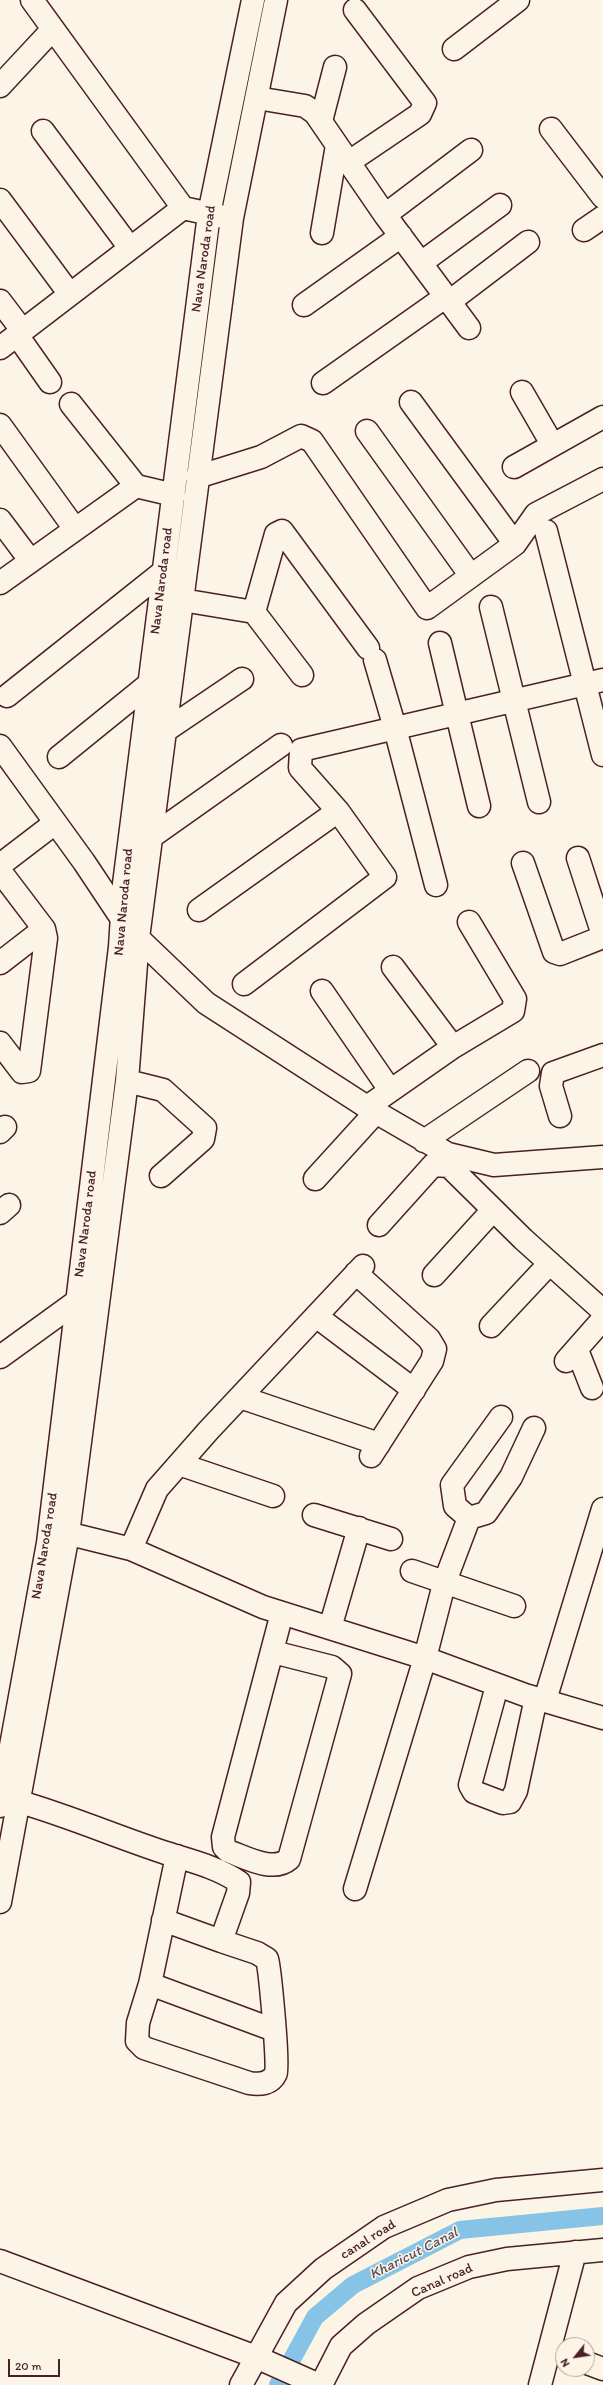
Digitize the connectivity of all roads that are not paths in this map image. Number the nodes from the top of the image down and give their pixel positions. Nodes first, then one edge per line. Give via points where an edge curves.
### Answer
1 (32, 0) edge
2 (253, 0) edge
3 (276, 0) edge
4 (518, 0) edge
5 (355, 10) dead end
6 (53, 29) junction
7 (454, 49) dead end
8 (334, 67) dead end
9 (0, 86) edge
10 (257, 98) junction
11 (321, 121) junction
12 (551, 129) dead end
13 (43, 131) dead end
14 (471, 150) dead end
15 (343, 154) junction
16 (603, 197) edge
17 (0, 200) edge
18 (500, 204) dead end
19 (183, 208) junction
20 (209, 214) junction
21 (385, 215) junction
22 (603, 217) edge
23 (232, 218) junction
24 (584, 230) dead end
25 (322, 233) dead end
26 (401, 236) junction
27 (528, 242) dead end
28 (130, 248) junction
29 (421, 263) junction
30 (69, 293) junction
31 (447, 299) junction
32 (0, 301) edge
33 (304, 305) dead end
34 (469, 328) dead end
35 (13, 338) edge
36 (50, 382) dead end
37 (323, 383) dead end
38 (522, 392) dead end
39 (411, 402) dead end
40 (71, 404) dead end
41 (603, 417) edge
42 (0, 425) edge
43 (367, 431) dead end
44 (552, 444) junction
45 (514, 466) dead end
46 (198, 477) junction
47 (603, 479) edge
48 (136, 486) junction
49 (174, 495) junction
50 (0, 520) edge
51 (75, 528) junction
52 (546, 531) dead end
53 (515, 544) junction
54 (30, 560) junction
55 (164, 571) junction
56 (471, 576) junction
57 (0, 583) edge
58 (182, 600) junction
59 (490, 607) dead end
60 (254, 612) junction
61 (440, 643) dead end
62 (302, 675) dead end
63 (242, 679) dead end
64 (595, 682) edge
65 (149, 684) junction
66 (7, 696) dead end
67 (514, 699) junction
68 (457, 715) junction
69 (395, 728) junction
70 (165, 731) junction
71 (281, 745) dead end
72 (0, 746) edge
73 (603, 755) edge
74 (59, 758) dead end
75 (539, 802) dead end
76 (478, 806) dead end
77 (338, 812) junction
78 (55, 822) junction
79 (151, 837) junction
80 (578, 858) dead end
81 (523, 863) dead end
82 (0, 865) edge
83 (0, 871) edge
84 (436, 885) dead end
85 (199, 910) dead end
86 (122, 919) junction
87 (469, 922) dead end
88 (44, 929) junction
89 (603, 936) edge
90 (138, 938) junction
91 (0, 963) edge
92 (393, 967) dead end
93 (244, 984) dead end
94 (322, 991) dead end
95 (0, 1043) edge
96 (453, 1047) junction
97 (603, 1055) edge
98 (528, 1071) dead end
99 (127, 1081) junction
100 (390, 1090) junction
101 (371, 1110) junction
102 (560, 1116) dead end
103 (424, 1140) junction
104 (603, 1157) edge
105 (161, 1176) dead end
106 (315, 1179) dead end
107 (493, 1210) junction
108 (379, 1226) dead end
109 (550, 1264) junction
110 (434, 1275) dead end
111 (76, 1302) junction
112 (603, 1311) edge
113 (316, 1316) junction
114 (603, 1319) edge
115 (491, 1326) dead end
116 (0, 1357) edge
117 (592, 1388) dead end
118 (414, 1390) junction
119 (240, 1397) junction
120 (500, 1417) dead end
121 (534, 1428) dead end
122 (179, 1464) junction
123 (273, 1496) dead end
124 (314, 1515) dead end
125 (469, 1518) junction
126 (601, 1519) edge
127 (359, 1528) junction
128 (59, 1531) junction
129 (391, 1539) dead end
130 (131, 1549) junction
131 (412, 1571) dead end
132 (444, 1584) junction
133 (514, 1606) dead end
134 (282, 1613) junction
135 (330, 1628) junction
136 (273, 1652) junction
137 (424, 1658) junction
138 (497, 1686) junction
139 (541, 1699) junction
140 (603, 1718) edge
141 (10, 1804) edge
142 (7, 1833) edge
143 (177, 1856) junction
144 (355, 1889) dead end
145 (0, 1902) edge
146 (163, 1920) junction
147 (221, 1941) junction
148 (150, 1984) junction
149 (274, 2030) junction
150 (603, 2180) edge
151 (603, 2250) edge
152 (575, 2252) junction
153 (0, 2261) edge
154 (559, 2337) edge
155 (555, 2354) edge
156 (256, 2358) junction
157 (241, 2385) edge
158 (320, 2385) edge
159 (540, 2385) edge

1 - 6 street
2 - 20 street, Nava Naroda road
3 - 10 street
4 - 7 street
5 - 15 street via 425,103 420,114
6 - 9 street
6 - 19 street
8 - 11 street
10 - 11 street via 305,106
10 - 23 street
11 - 15 street
12 - 16 street
13 - 28 street
14 - 21 street
15 - 21 street
15 - 25 street
17 - 30 street
18 - 29 street
19 - 20 street
19 - 28 street
20 - 23 street
20 - 49 street, Nava Naroda road
21 - 26 street
22 - 24 street
23 - 46 street
26 - 29 street
26 - 33 street
27 - 31 street
28 - 30 street
29 - 31 street
30 - 35 street
31 - 34 street
31 - 37 street
32 - 35 street
35 - 36 street
38 - 44 street
39 - 53 street
40 - 48 street
41 - 44 street
42 - 51 street
43 - 56 street
44 - 45 street
46 - 56 street via 261,457 301,436 307,437 427,608
46 - 58 street
47 - 53 street via 536,514
48 - 49 street
48 - 51 street
49 - 55 street, Nava Naroda road
50 - 54 street
51 - 54 street
52 - 64 street
53 - 56 street
54 - 57 street
55 - 65 street, Nava Naroda road
55 - 66 street
58 - 60 street
58 - 70 street
59 - 67 street
60 - 62 street
60 - 69 street via 276,534 282,531 372,654
61 - 68 street
63 - 70 street
64 - 67 street
64 - 73 street
65 - 74 street
65 - 86 street, Nava Naroda road via 124,884
67 - 68 street
67 - 75 street
68 - 69 street
68 - 76 street
69 - 77 street via 301,750 300,768
69 - 84 street
70 - 79 street
71 - 79 street
72 - 78 street
77 - 85 street
77 - 93 street via 385,877
78 - 82 street
78 - 86 street
79 - 90 street
80 - 89 street
81 - 89 street via 554,952 560,954
83 - 88 street
86 - 90 street
86 - 111 street, Nava Naroda road
87 - 96 street via 515,999 513,1011
88 - 91 street
88 - 95 street via 46,938 28,1071 22,1072
90 - 99 street
90 - 101 street via 206,1003
92 - 96 street
94 - 100 street
96 - 100 street
97 - 102 street via 553,1073 551,1086
98 - 103 street
99 - 105 street via 163,1090 205,1128 203,1139
99 - 128 street
100 - 101 street
101 - 103 street
101 - 106 street
103 - 104 street via 448,1154 494,1165
107 - 108 street via 449,1166 433,1165
107 - 109 street
107 - 110 street
109 - 112 street
109 - 115 street
111 - 116 street
111 - 128 street, Nava Naroda road
113 - 118 street
113 - 118 street via 360,1270 433,1344 435,1355
113 - 119 street
114 - 117 street via 571,1355
118 - 119 street via 375,1450
119 - 122 street
120 - 125 street via 452,1485 455,1506
121 - 125 street via 511,1477 486,1513
122 - 123 street
122 - 130 street via 157,1489
124 - 127 street
125 - 132 street
126 - 139 street
127 - 129 street
127 - 135 street
128 - 130 street
128 - 141 street, Nava Naroda road
130 - 134 street via 262,1607
131 - 132 street
132 - 133 street
132 - 137 street
134 - 135 street
134 - 136 street
135 - 137 street
136 - 136 street via 223,1837 224,1847 228,1851 274,1865 289,1858 340,1674 332,1667
137 - 138 street
137 - 144 street
138 - 139 street
138 - 139 street via 470,1785 474,1792 504,1803 510,1802 516,1791
139 - 140 street
141 - 142 street, Nava Naroda road
141 - 143 street
142 - 145 street, Nava Naroda road
143 - 146 street
143 - 147 street via 197,1862 239,1882
146 - 147 street
146 - 148 street
147 - 149 street via 267,1959 270,1969
148 - 149 street
148 - 149 street via 136,2033 137,2041 144,2048 259,2085 269,2081 276,2073 278,2061
150 - 156 street, canal road via 496,2190 448,2200 384,2227 323,2269 286,2303
151 - 152 street, Canal road
152 - 154 street
152 - 158 street, Canal road via 507,2259 469,2267 418,2288 366,2324 341,2346
153 - 156 street
155 - 159 street
156 - 157 street, canal road
156 - 158 street

